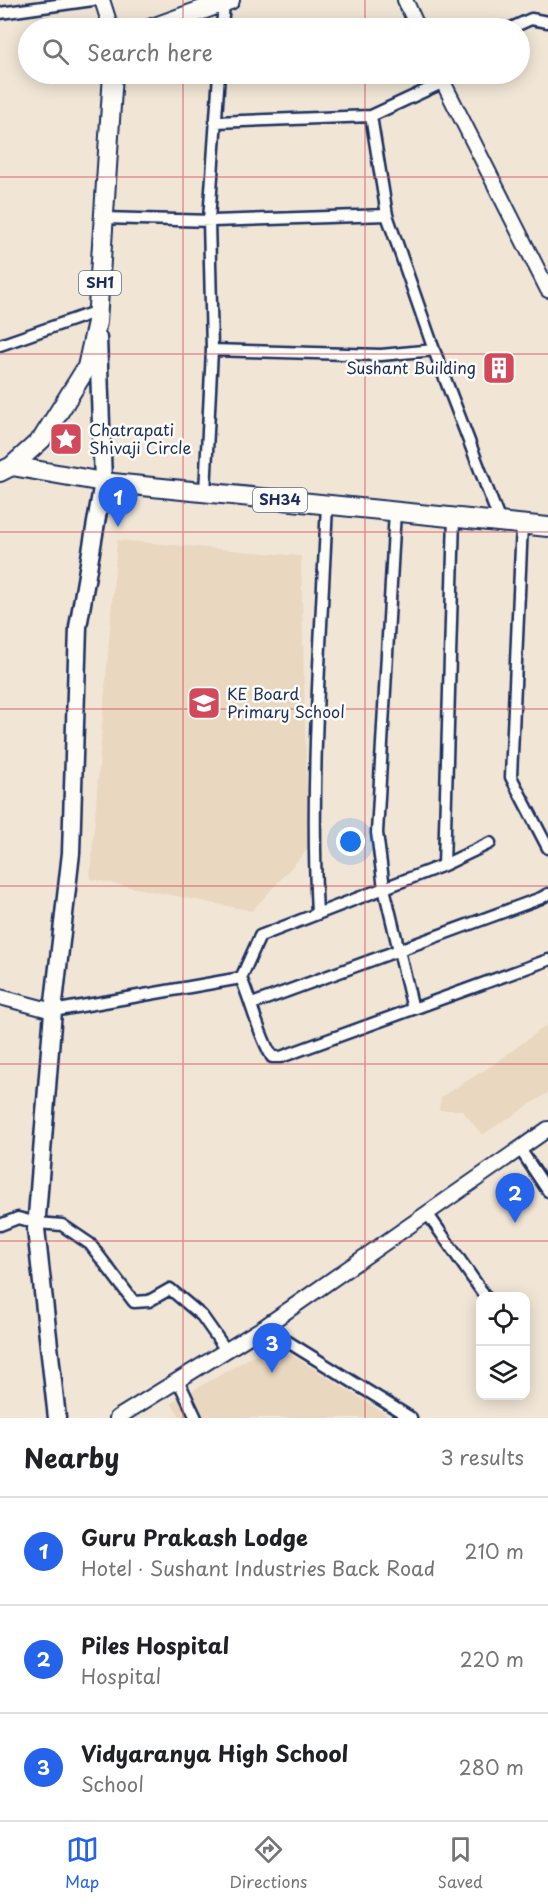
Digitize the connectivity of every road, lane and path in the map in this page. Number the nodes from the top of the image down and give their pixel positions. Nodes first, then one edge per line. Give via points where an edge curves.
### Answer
1 (93, 0) edge
2 (102, 0) edge
3 (405, 0) edge
4 (227, 1) edge
5 (0, 13) edge
6 (108, 18) edge
7 (180, 18) edge
8 (224, 18) edge
9 (413, 18) edge
10 (530, 19) edge
11 (548, 22) edge
12 (112, 84) edge
13 (218, 84) edge
14 (431, 84) edge
15 (445, 84) edge
16 (371, 116) junction
17 (216, 122) junction
18 (387, 215) junction
19 (103, 218) junction
20 (209, 220) junction
21 (548, 290) edge
22 (98, 316) junction
23 (0, 345) edge
24 (212, 350) junction
25 (434, 350) junction
26 (6, 469) edge
27 (103, 482) junction
28 (205, 492) junction
29 (327, 504) junction
30 (395, 511) junction
31 (454, 517) junction
32 (500, 522) junction
33 (522, 524) junction
34 (548, 527) edge
35 (490, 843) dead end
36 (548, 848) edge
37 (444, 865) junction
38 (384, 888) junction
39 (548, 894) edge
40 (317, 914) junction
41 (399, 950) junction
42 (548, 960) edge
43 (241, 978) junction
44 (0, 998) edge
45 (252, 1004) junction
46 (413, 1009) junction
47 (53, 1011) junction
48 (548, 1129) edge
49 (520, 1149) junction
50 (548, 1191) edge
51 (428, 1213) junction
52 (37, 1223) junction
53 (0, 1225) edge
54 (481, 1292) edge
55 (264, 1326) junction
56 (226, 1350) junction
57 (178, 1380) junction
58 (57, 1418) edge
59 (117, 1418) edge
60 (196, 1418) edge
61 (411, 1418) edge

1 - 5 street
2 - 6 street
3 - 9 street
4 - 7 main road
4 - 8 street
10 - 11 street
12 - 19 main road, SH1
13 - 17 street
14 - 16 street
15 - 21 street
16 - 17 street
16 - 18 street
17 - 20 street
18 - 20 street
18 - 25 street
19 - 20 street
19 - 22 main road, SH1
20 - 24 street
22 - 23 street
22 - 26 main road, SH1 via 87,367 66,404 42,439
22 - 27 main road
24 - 25 street via 381,355
24 - 28 street
25 - 32 street
26 - 27 main road, SH34
27 - 28 main road, SH34
27 - 47 main road via 78,627 71,853
28 - 29 main road, SH34
29 - 30 main road, SH34
29 - 40 street via 315,757
30 - 31 main road, SH34
30 - 38 street via 377,833
31 - 32 main road, SH34
31 - 37 street
32 - 33 main road, SH34
33 - 34 main road, SH34
33 - 36 street via 511,777
35 - 37 street
37 - 38 street
38 - 40 street
38 - 41 street
39 - 41 street
40 - 43 street via 260,936
41 - 45 street
41 - 46 street
42 - 46 street
43 - 45 street
43 - 47 street
44 - 47 street
45 - 46 street via 272,1057
47 - 52 main road
48 - 49 street
49 - 50 street
49 - 51 street
51 - 54 street
51 - 55 street
52 - 53 street via 18,1218
52 - 56 street via 62,1225 90,1244 134,1302 149,1301 170,1289 202,1316
52 - 58 main road
55 - 56 street
55 - 61 street
56 - 57 street
57 - 59 street
57 - 60 street

